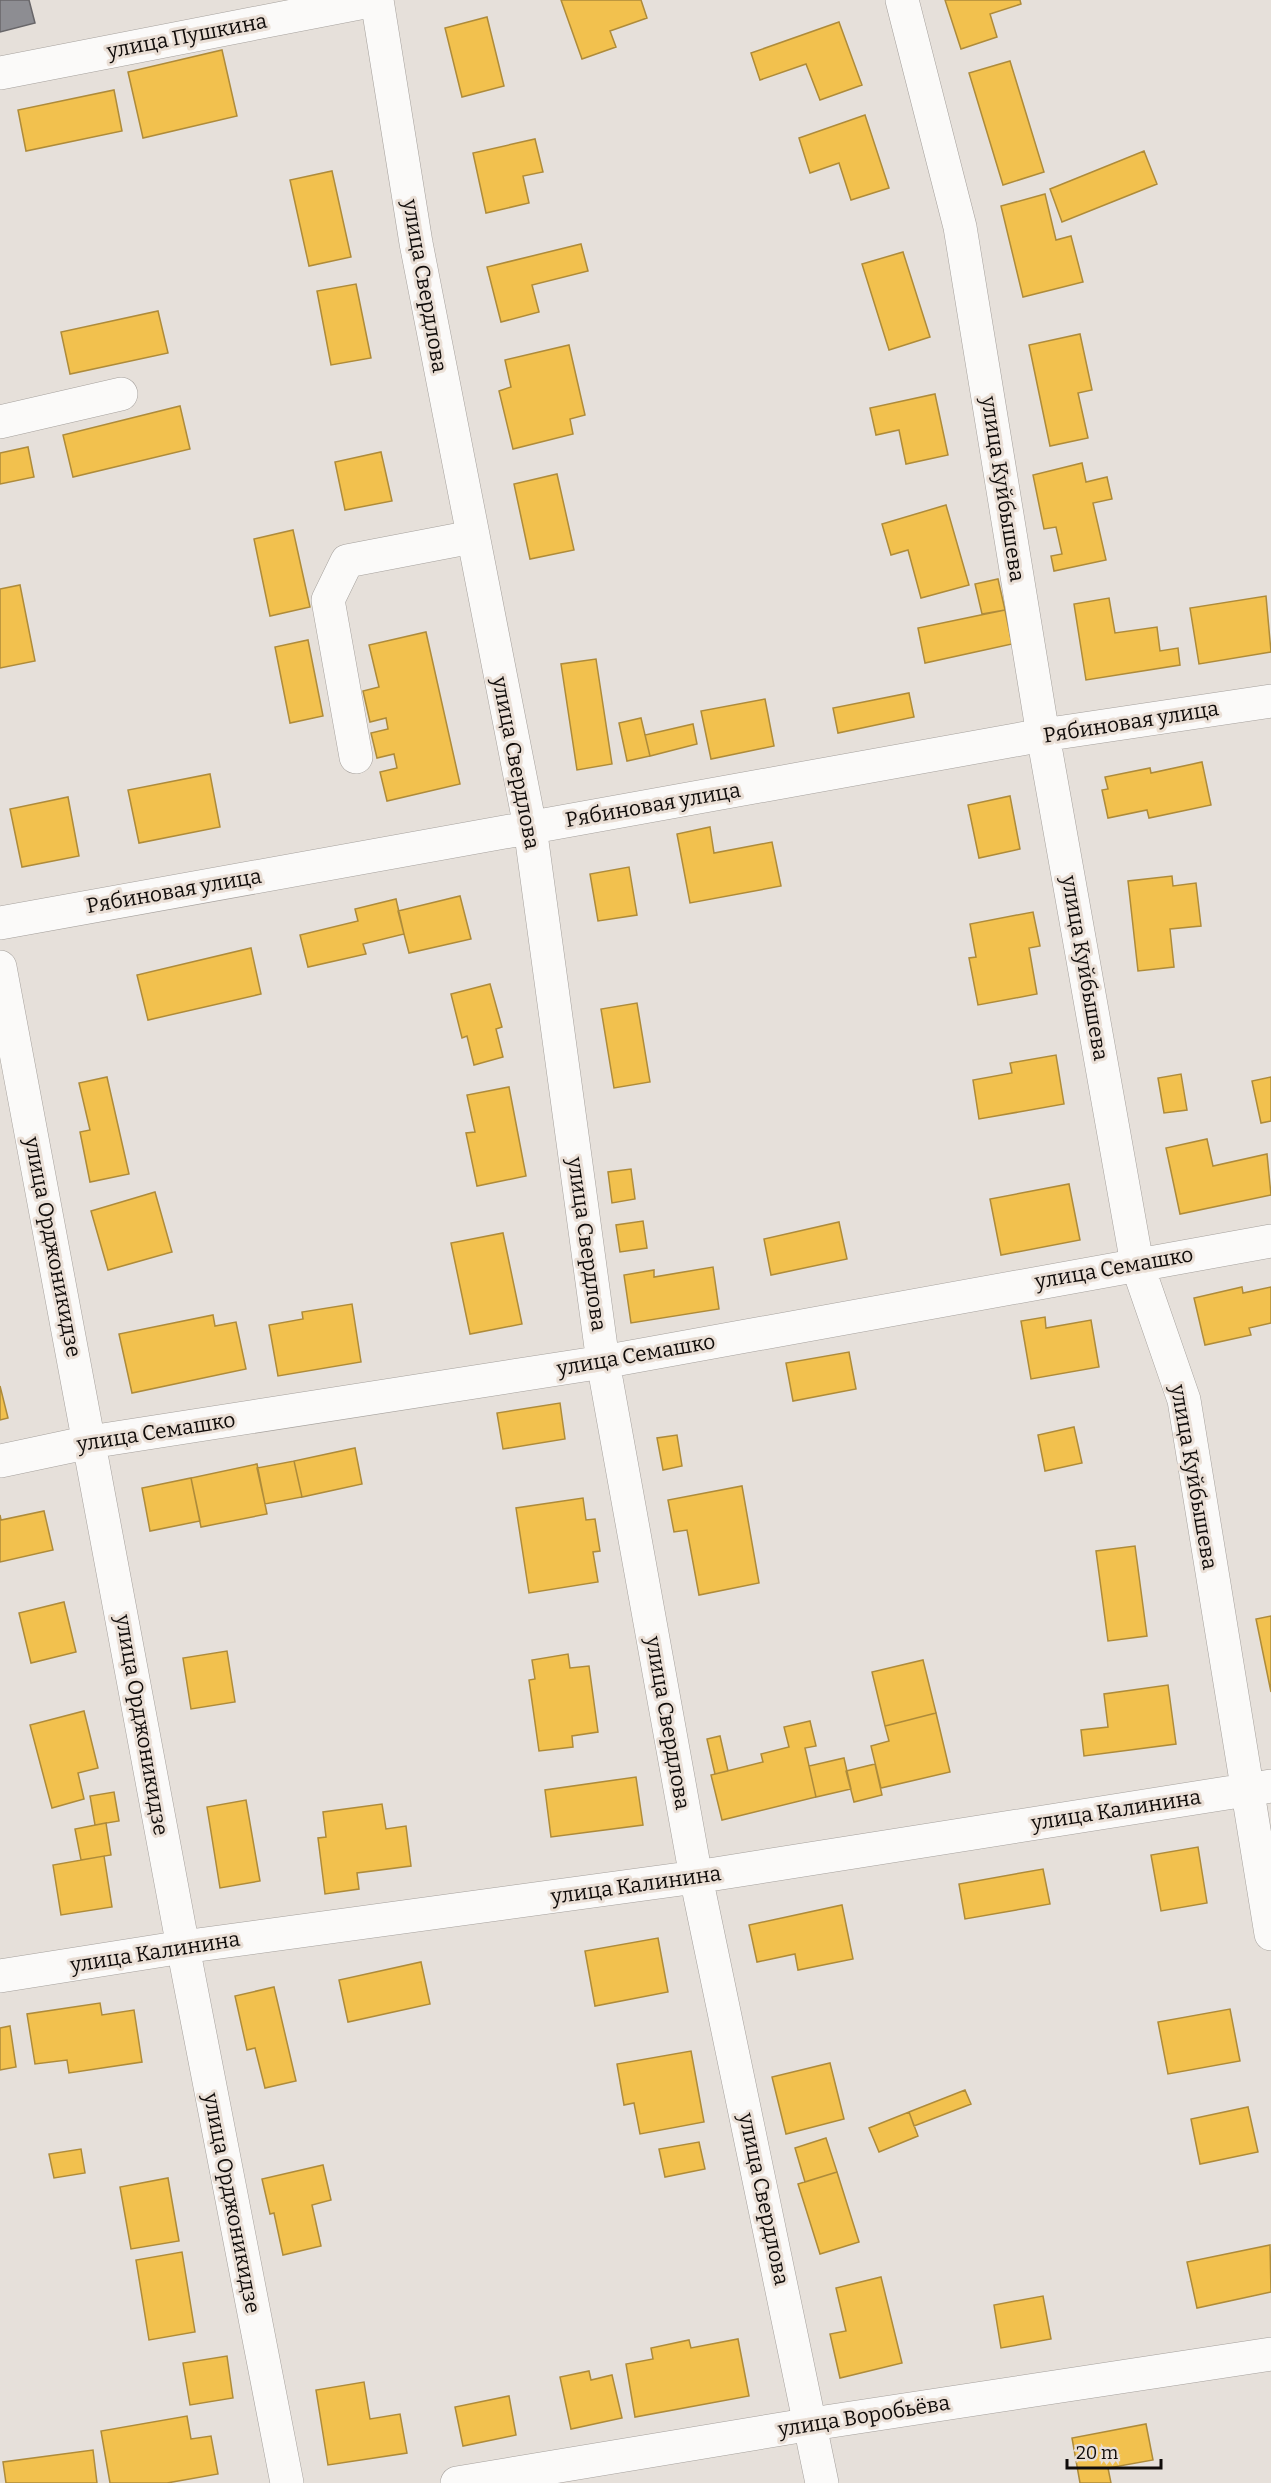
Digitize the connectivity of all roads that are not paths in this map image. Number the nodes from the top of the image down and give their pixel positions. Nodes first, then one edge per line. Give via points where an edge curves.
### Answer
1 (376, 0) edge
2 (902, 0) edge
3 (0, 73) edge
4 (121, 394) dead end
5 (0, 422) edge
6 (472, 537) junction
7 (1271, 701) edge
8 (1043, 735) junction
9 (356, 757) dead end
10 (530, 827) junction
11 (0, 923) edge
12 (0, 967) edge
13 (1271, 1241) edge
14 (1137, 1264) junction
15 (603, 1362) junction
16 (90, 1442) junction
17 (0, 1461) edge
18 (1259, 1788) edge
19 (696, 1877) junction
20 (1271, 1934) edge
21 (183, 1947) junction
22 (0, 1976) edge
23 (1271, 2354) edge
24 (812, 2424) junction
25 (287, 2483) edge
26 (457, 2483) edge
27 (822, 2483) edge

1 - 3 street, улица Пушкина
1 - 6 street, улица Свердлова via 416,243
2 - 8 street, улица Куйбышева via 960,227
4 - 5 street
6 - 9 street via 347,561 328,600
6 - 10 street, улица Свердлова
7 - 8 street, Рябиновая улица
8 - 10 street, Рябиновая улица
8 - 14 street, улица Куйбышева
10 - 11 street, Рябиновая улица
10 - 15 street, улица Свердлова
12 - 16 street, улица Орджоникидзе
13 - 14 street, улица Семашко
14 - 15 street, улица Семашко
14 - 18 street, улица Куйбышева via 1184,1400
15 - 16 street, улица Семашко
15 - 19 street, улица Свердлова
16 - 17 street, улица Семашко
16 - 21 street, улица Орджоникидзе
18 - 19 street, улица Калинина
18 - 20 street, улица Куйбышева
19 - 21 street, улица Калинина
19 - 24 street, улица Свердлова
21 - 22 street, улица Калинина
21 - 25 street, улица Орджоникидзе
23 - 24 street, улица Воробьёва
24 - 26 street, улица Воробьёва
24 - 27 street, улица Свердлова

